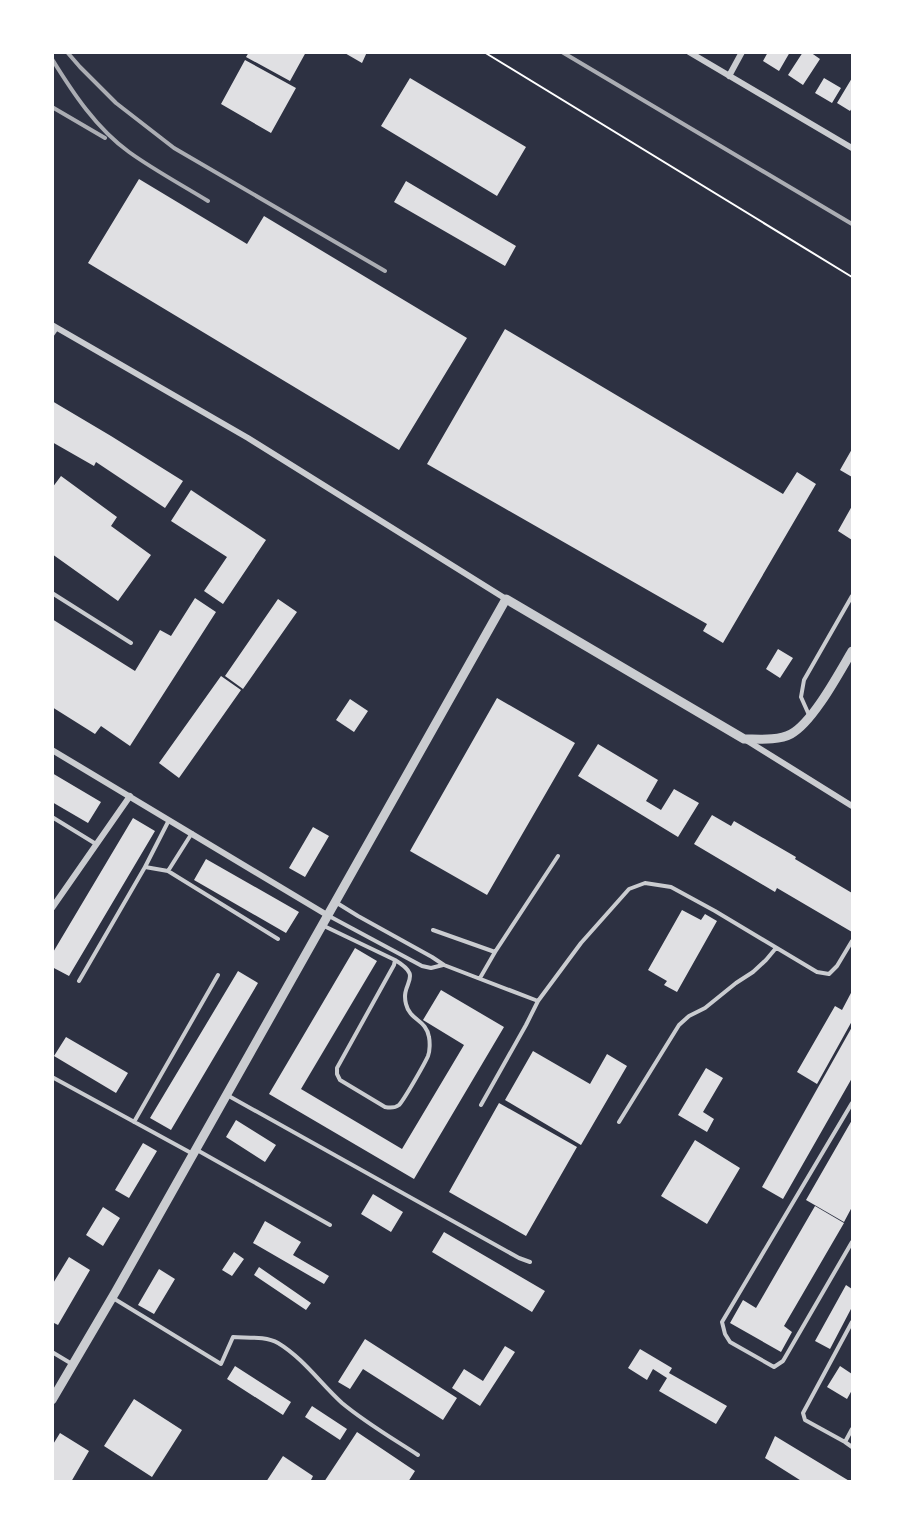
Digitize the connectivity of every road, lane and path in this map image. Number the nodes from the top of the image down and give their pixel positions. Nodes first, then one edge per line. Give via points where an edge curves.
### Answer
1 (484, 52) edge
2 (689, 52) edge
3 (742, 52) edge
4 (729, 76) junction
5 (852, 148) edge
6 (852, 276) edge
7 (55, 327) edge
8 (52, 335) edge
9 (52, 592) edge
10 (852, 596) edge
11 (506, 599) junction
12 (131, 643) dead end
13 (852, 651) edge
14 (810, 716) junction
15 (744, 739) junction
16 (52, 750) edge
17 (130, 796) junction
18 (852, 806) edge
19 (52, 817) edge
20 (170, 819) junction
21 (192, 833) junction
22 (96, 844) junction
23 (558, 856) dead end
24 (146, 867) junction
25 (168, 871) junction
26 (335, 902) junction
27 (52, 908) edge
28 (327, 915) junction
29 (322, 925) junction
30 (433, 930) dead end
31 (278, 939) dead end
32 (852, 940) edge
33 (776, 948) junction
34 (495, 952) junction
35 (395, 960) junction
36 (444, 965) junction
37 (218, 975) dead end
38 (480, 978) junction
39 (79, 981) dead end
40 (538, 1001) junction
41 (52, 1077) edge
42 (227, 1095) junction
43 (852, 1103) edge
44 (481, 1105) dead end
45 (135, 1122) junction
46 (619, 1122) dead end
47 (195, 1152) junction
48 (330, 1225) dead end
49 (852, 1242) edge
50 (530, 1262) dead end
51 (112, 1297) junction
52 (852, 1322) edge
53 (52, 1352) edge
54 (73, 1364) junction
55 (52, 1400) edge
56 (852, 1430) edge
57 (845, 1442) junction
58 (852, 1447) edge
59 (418, 1455) dead end

1 - 6 path
2 - 4 street
3 - 4 street
4 - 5 street
7 - 8 lane
7 - 11 street via 248,438
9 - 12 lane
10 - 14 lane via 804,680 801,697
11 - 15 street
11 - 26 street
13 - 14 street
14 - 15 street via 790,735
15 - 18 street
16 - 17 street
17 - 20 street
17 - 22 street
19 - 22 lane
20 - 21 street
20 - 24 lane
21 - 25 lane
21 - 28 street
22 - 27 street
23 - 34 lane
24 - 25 lane
24 - 39 lane
25 - 31 lane
26 - 28 street
26 - 36 lane
28 - 29 street
28 - 36 lane via 422,966
29 - 35 lane
29 - 42 street
30 - 34 lane
32 - 33 lane via 829,974 817,972
33 - 40 lane via 671,887 645,883 629,889 580,943
33 - 46 lane via 753,972 679,1025
34 - 38 lane
35 - 35 lane via 411,973 406,1006 412,1017 423,1024 430,1039 428,1055 394,1108 385,1107 340,1080 337,1068
36 - 38 lane
37 - 45 lane
38 - 40 lane
40 - 44 lane
41 - 45 lane
42 - 47 street
42 - 50 lane
43 - 49 lane via 722,1322 730,1342 774,1367 783,1360
45 - 47 lane
47 - 48 lane
47 - 51 street
51 - 54 street
51 - 59 lane via 220,1364 233,1337 277,1342 367,1423
52 - 57 lane via 803,1413 805,1420
53 - 54 lane
54 - 55 street
56 - 57 lane
57 - 58 lane

